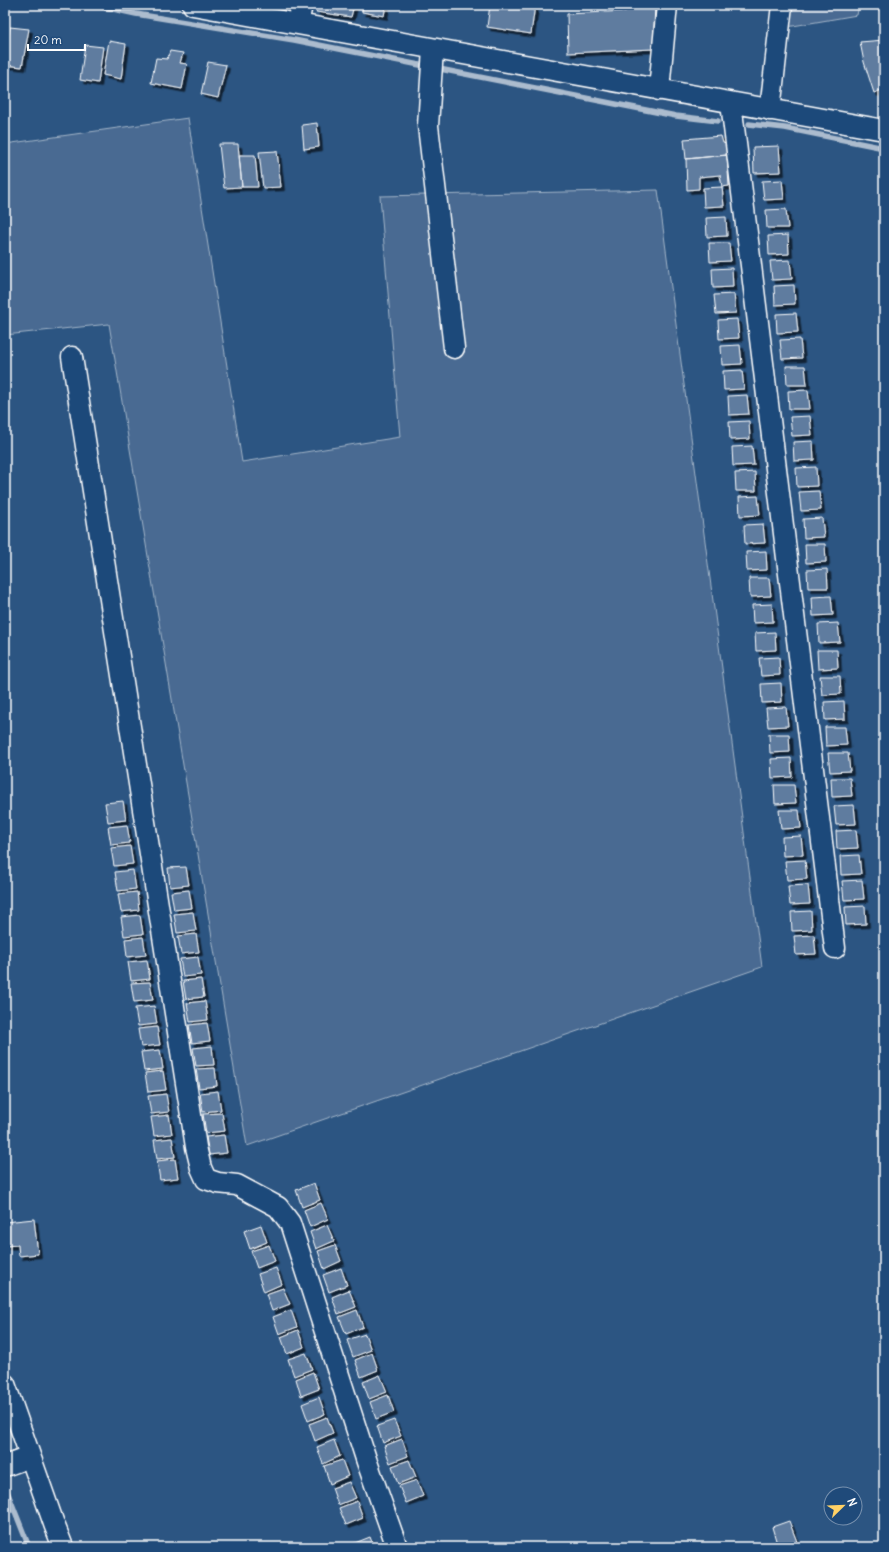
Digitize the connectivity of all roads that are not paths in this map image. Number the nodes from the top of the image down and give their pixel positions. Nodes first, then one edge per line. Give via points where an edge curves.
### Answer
1 (193, 5) edge
2 (667, 5) edge
3 (782, 5) edge
4 (300, 14) edge
5 (433, 52) junction
6 (659, 90) junction
7 (731, 103) junction
8 (770, 110) junction
9 (884, 130) edge
10 (454, 348) dead end
11 (72, 357) dead end
12 (835, 948) dead end
13 (5, 1384) edge
14 (18, 1462) edge
15 (63, 1547) edge
16 (397, 1547) edge

1 - 4 street
2 - 6 street
3 - 8 street
4 - 5 street
5 - 6 street
5 - 10 street via 428,126
6 - 7 street
7 - 8 street
7 - 12 street
8 - 9 street
11 - 16 street via 201,1168 206,1179 237,1185 278,1207 290,1223
13 - 14 street
14 - 15 street

